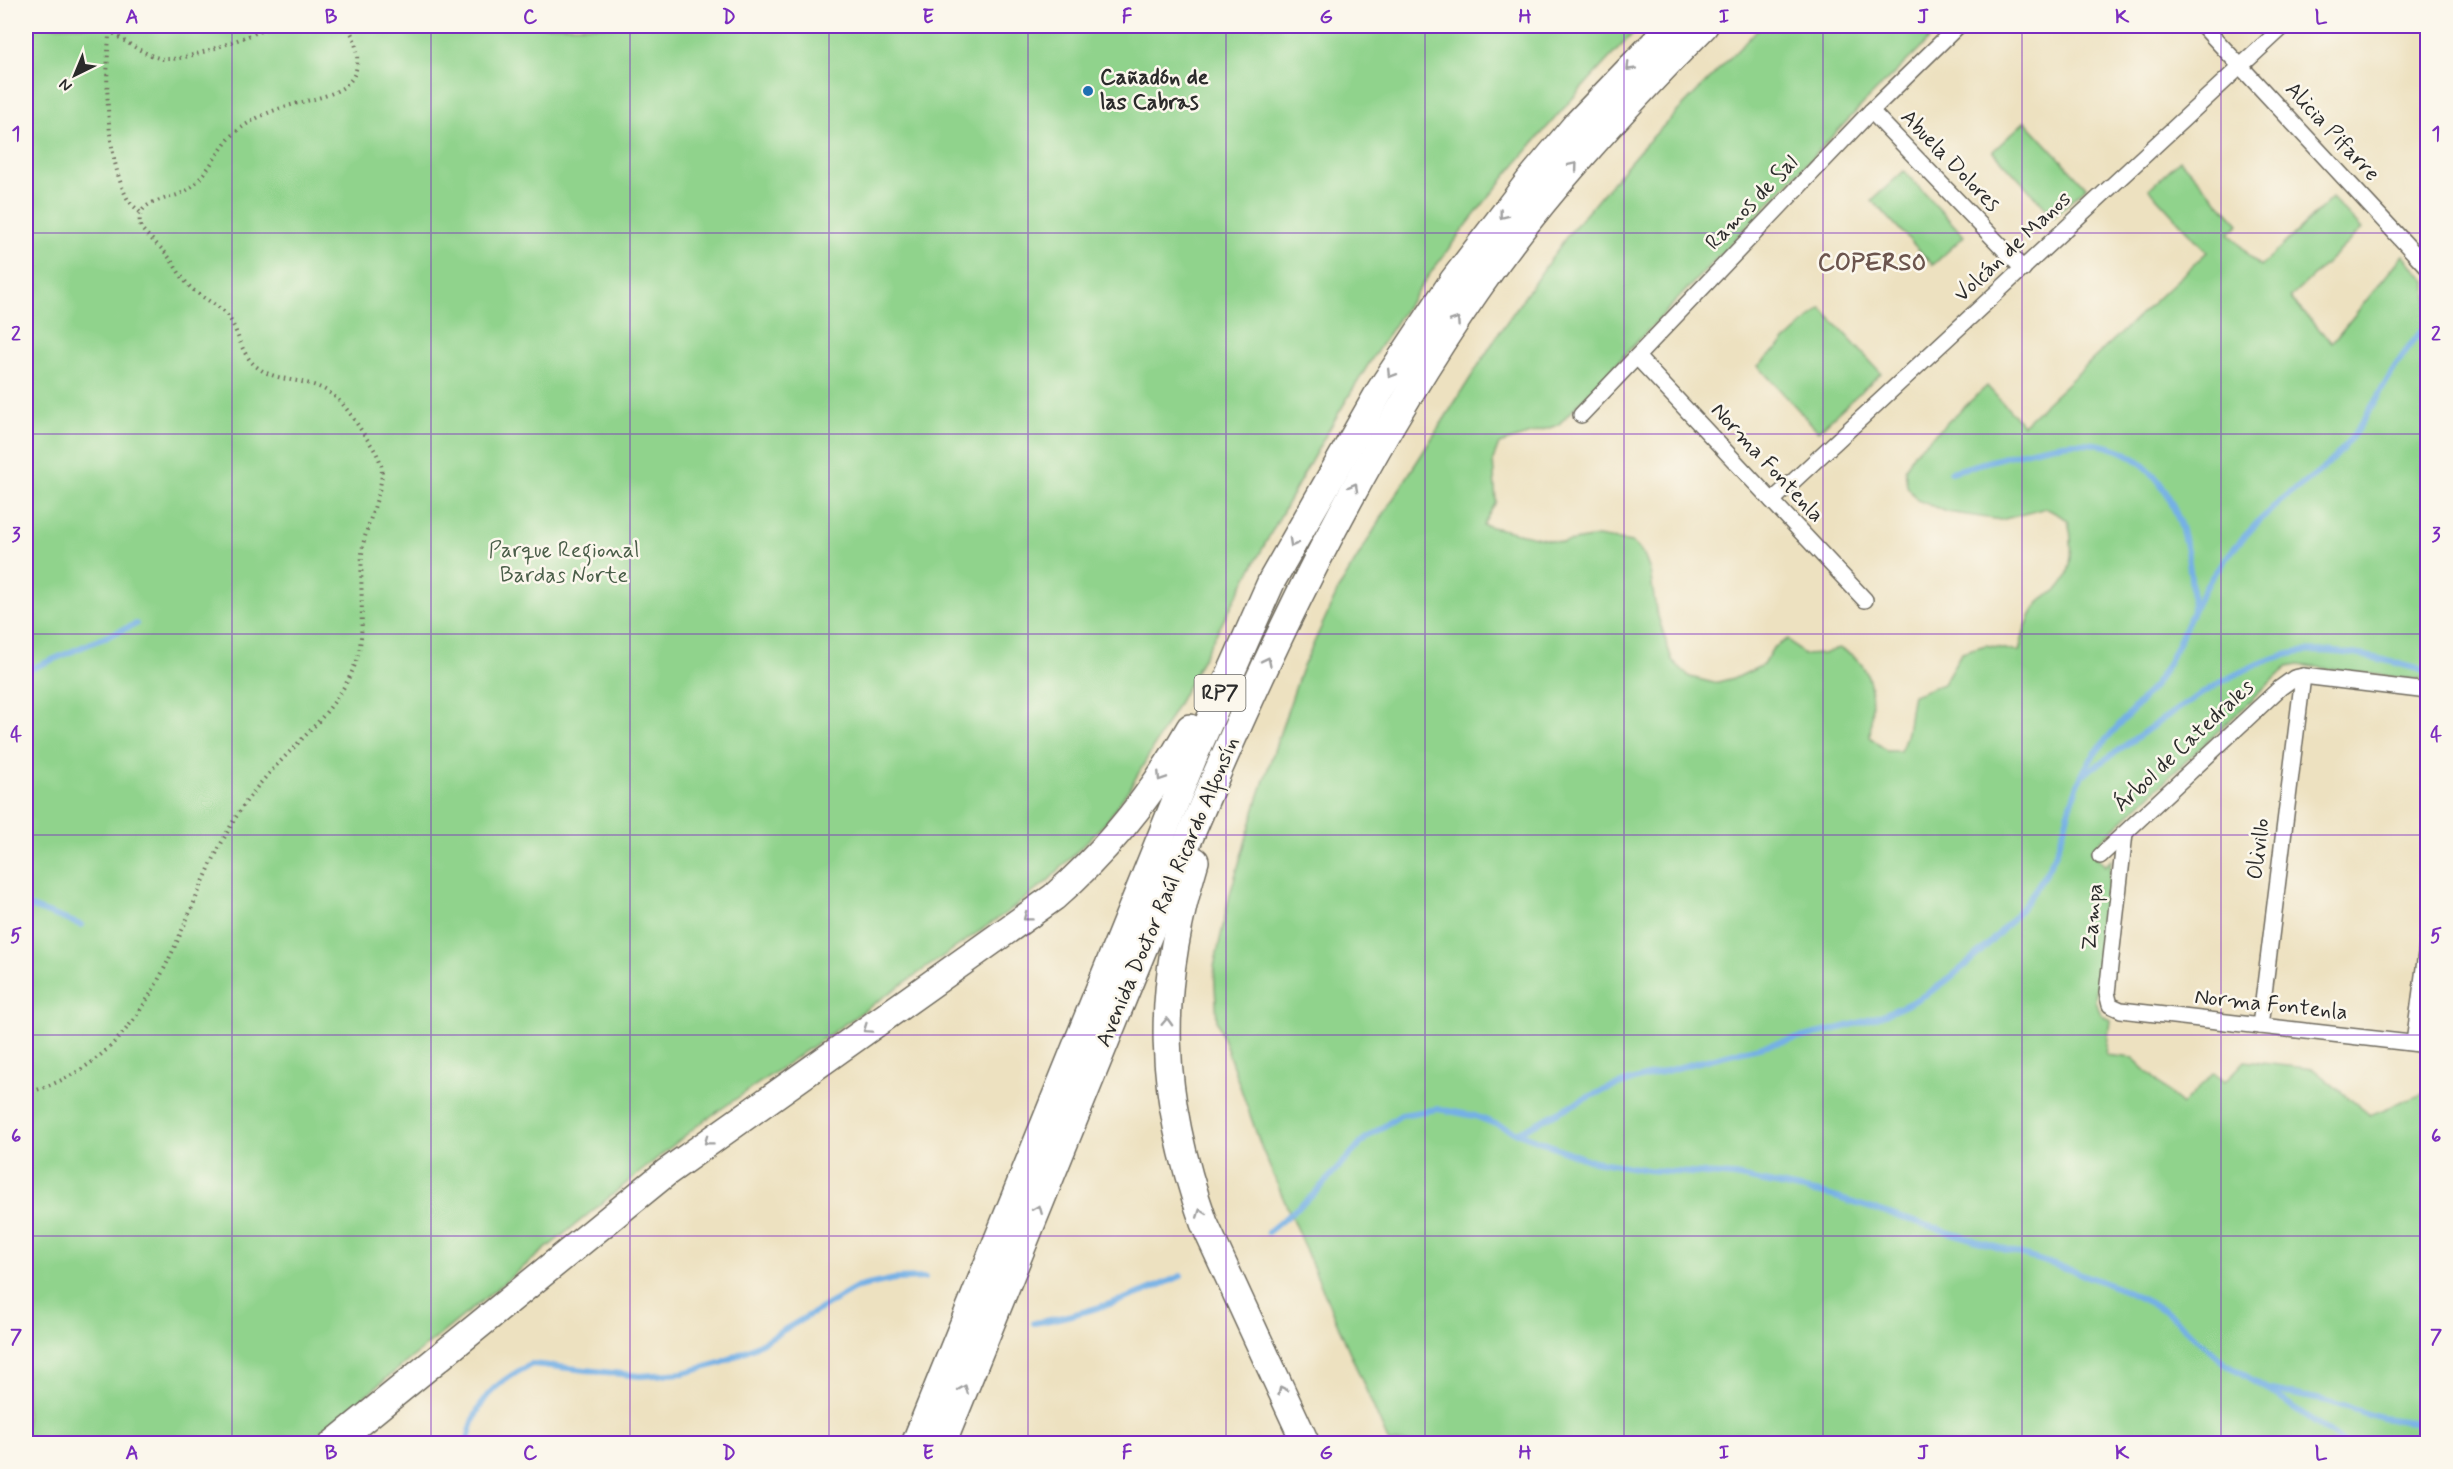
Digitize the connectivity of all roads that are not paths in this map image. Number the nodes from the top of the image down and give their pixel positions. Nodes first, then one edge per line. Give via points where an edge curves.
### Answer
1 (1671, 26) edge
2 (1704, 26) edge
3 (1958, 26) edge
4 (2203, 26) edge
5 (2284, 26) edge
6 (2240, 66) junction
7 (1871, 111) junction
8 (2424, 257) edge
9 (2023, 268) junction
10 (1636, 357) junction
11 (1581, 415) dead end
12 (1772, 501) junction
13 (1272, 580) junction
14 (1865, 600) dead end
15 (2303, 676) junction
16 (2427, 691) edge
17 (1242, 714) junction
18 (2125, 833) junction
19 (2100, 856) dead end
20 (2427, 938) edge
21 (2110, 1005) joint
22 (2260, 1026) junction
23 (2421, 1044) edge
24 (333, 1443) edge
25 (915, 1443) edge
26 (942, 1443) edge
27 (1306, 1443) edge

1 -> 13 highway, Avenida Doctor Raúl Ricardo Alfonsín / RP7 via 1576,125 1453,281 1376,398
17 -> 2 highway, Avenida Doctor Raúl Ricardo Alfonsín / RP7 via 1352,492 1460,315 1553,190
3 - 7 street, Ramos de Sal
4 - 6 street, Alicia Pifarre
5 - 6 street, Volcán de Manos
6 - 8 street, Alicia Pifarre
6 - 9 street, Volcán de Manos
7 - 9 street, Abuela Dolores
7 - 10 street, Ramos de Sal
9 - 12 street, Volcán de Manos
10 - 11 street, Ramos de Sal
10 - 12 street, Norma Fontenla
12 - 14 street, Norma Fontenla
13 -> 24 highway via 1141,807 1087,867 1013,928 667,1172
13 - 25 highway, Avenida Doctor Raúl Ricardo Alfonsín / RP7 via 1193,758
15 - 16 street
15 - 18 street, Árbol de Catedrales via 2280,688
15 - 22 street, Olivillo
26 -> 17 highway, Avenida Doctor Raúl Ricardo Alfonsín / RP7
27 -> 17 highway via 1204,1223 1181,1150 1167,1075 1168,1005 1177,931
18 - 19 street, Árbol de Catedrales
18 - 21 street, Zampa via 2107,993
20 - 23 street
21 - 22 street, Norma Fontenla via 2121,1010
22 - 23 street, Norma Fontenla

